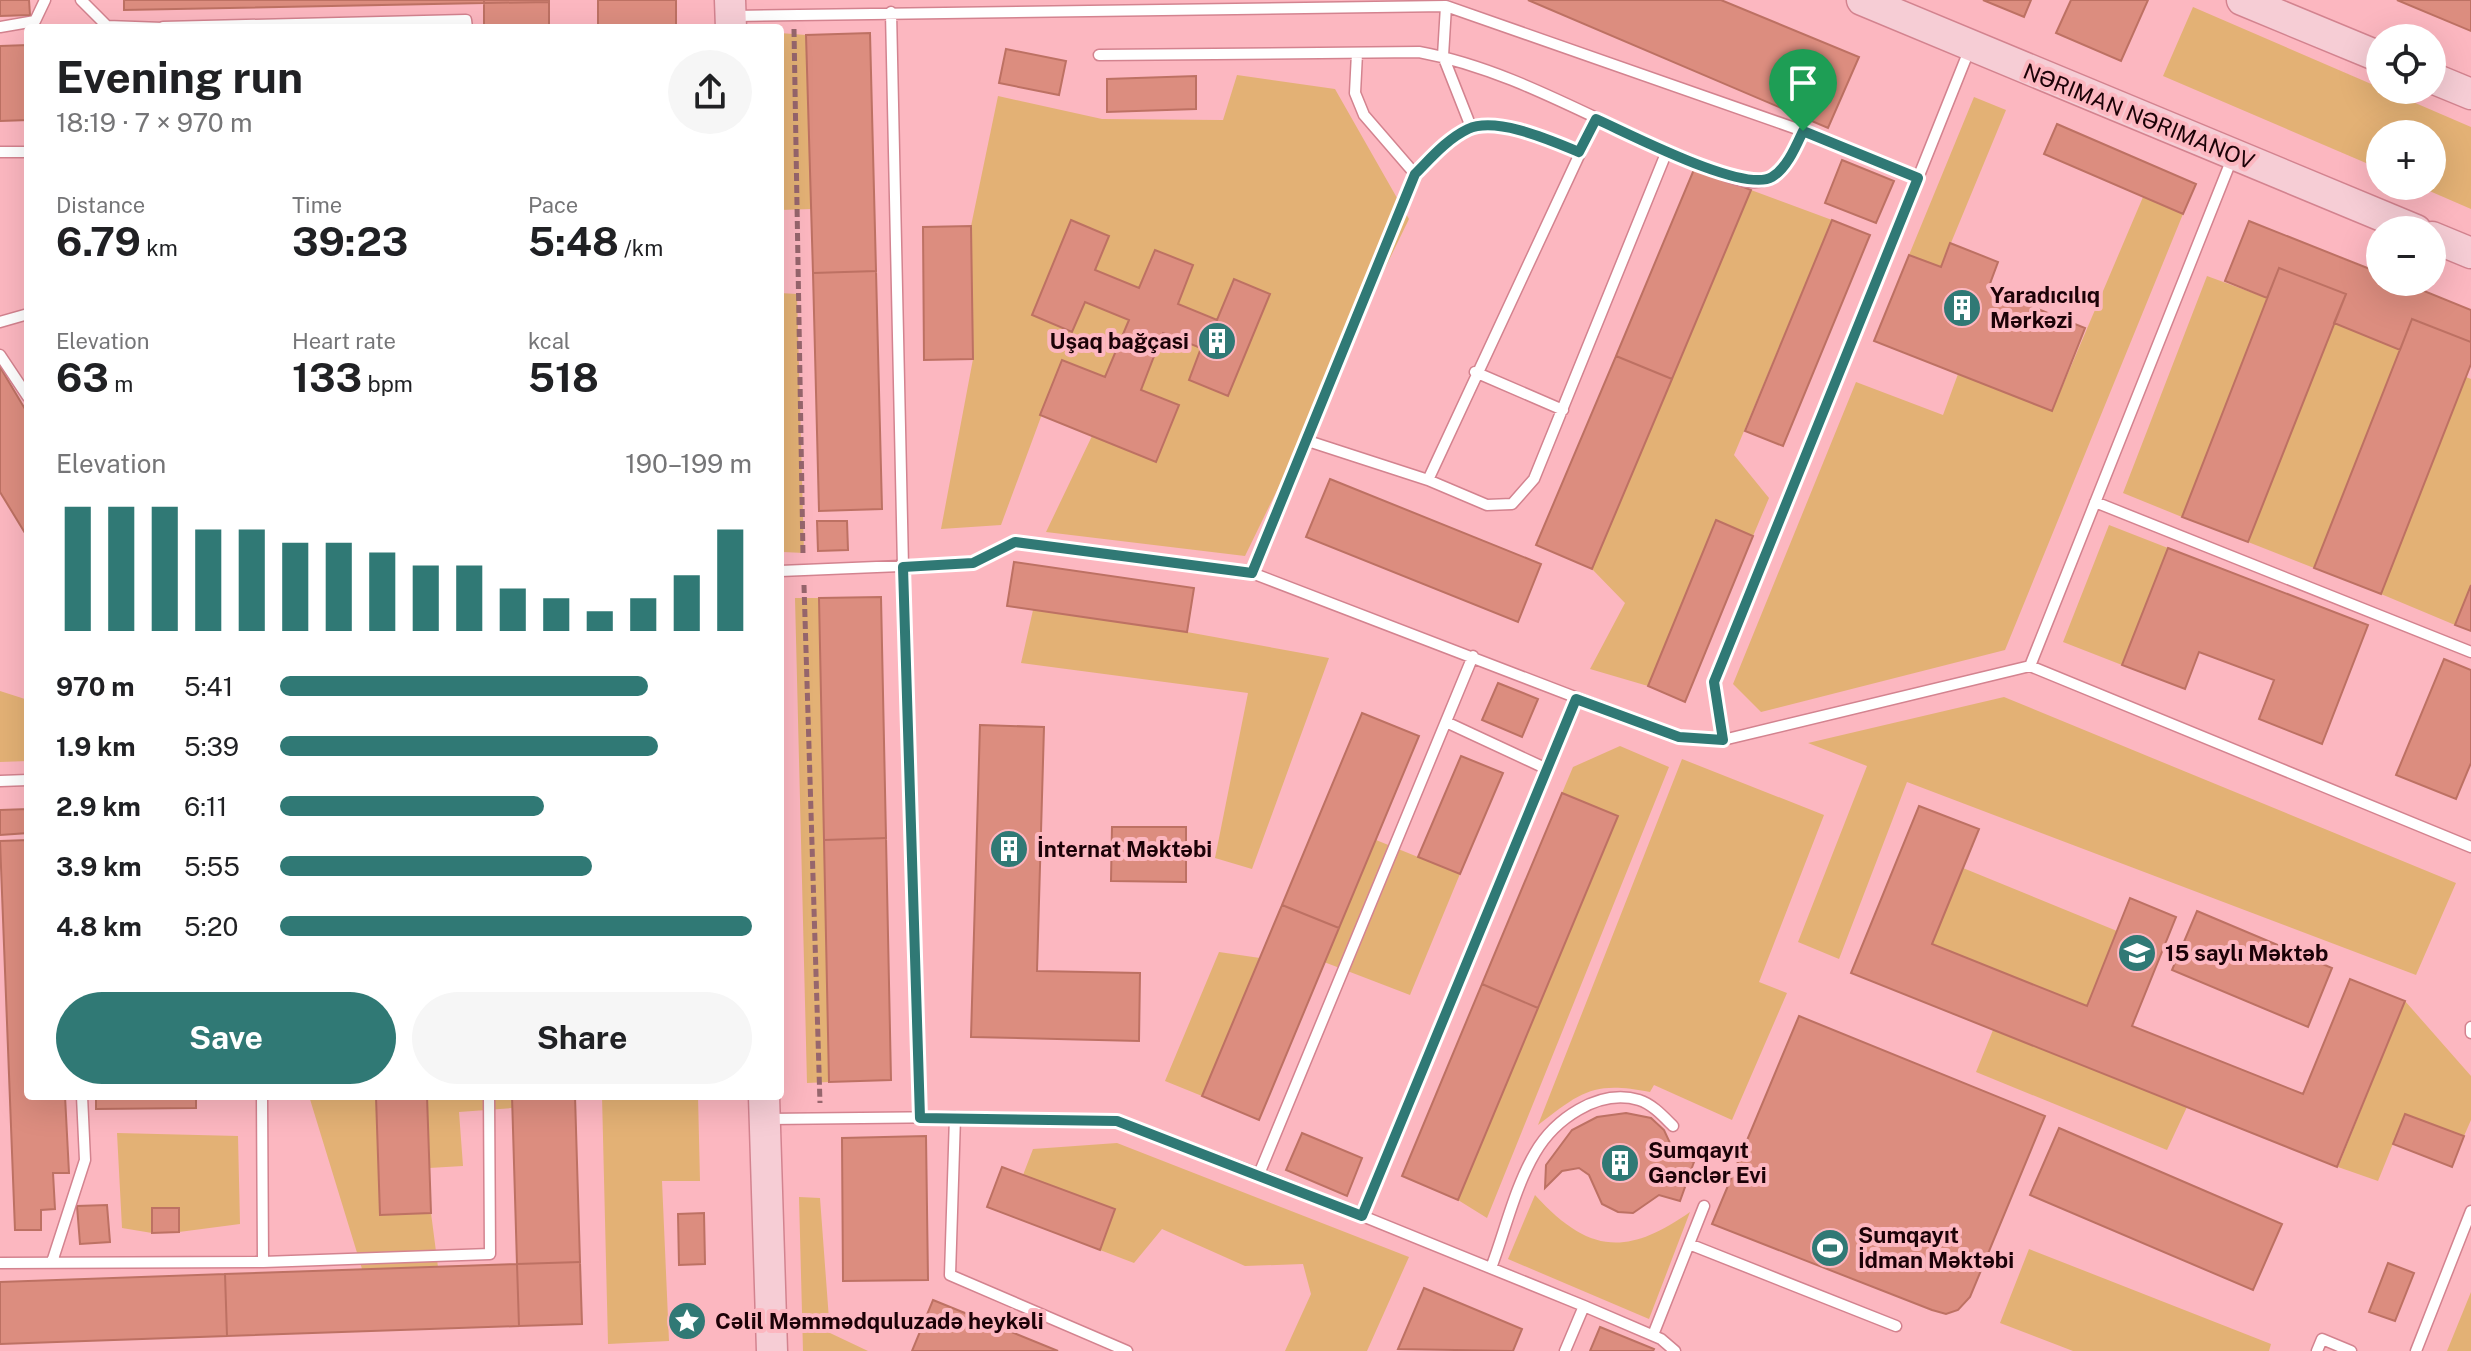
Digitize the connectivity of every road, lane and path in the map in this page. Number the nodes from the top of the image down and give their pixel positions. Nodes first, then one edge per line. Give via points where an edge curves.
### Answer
1 (45, 0) edge
2 (81, 0) edge
3 (1862, 0) edge
4 (2242, 0) edge
5 (1446, 6) junction
6 (891, 12) junction
7 (731, 15) edge
8 (105, 24) edge
9 (343, 24) edge
10 (466, 24) edge
11 (0, 27) edge
12 (1971, 47) junction
13 (2366, 51) edge
14 (1357, 53) junction
15 (1099, 55) dead end
16 (1443, 56) junction
17 (2446, 84) edge
18 (2471, 94) edge
19 (1596, 119) junction
20 (1471, 127) junction
21 (1803, 131) junction
22 (1667, 151) junction
23 (0, 152) edge
24 (24, 152) edge
25 (1579, 152) junction
26 (2233, 154) junction
27 (1415, 174) junction
28 (1918, 178) junction
29 (2382, 216) edge
30 (2446, 243) edge
31 (2471, 253) edge
32 (24, 315) edge
33 (0, 322) edge
34 (0, 355) edge
35 (1475, 372) junction
36 (24, 391) edge
37 (1563, 410) junction
38 (1308, 441) junction
39 (1428, 480) junction
40 (2095, 502) junction
41 (903, 567) junction
42 (784, 571) edge
43 (1252, 573) junction
44 (2471, 652) edge
45 (1473, 656) junction
46 (2030, 666) junction
47 (1576, 699) junction
48 (1446, 722) junction
49 (1723, 740) junction
50 (1547, 769) junction
51 (24, 780) edge
52 (0, 781) edge
53 (2471, 847) edge
54 (82, 1100) edge
55 (262, 1100) edge
56 (489, 1100) edge
57 (765, 1107) edge
58 (955, 1117) junction
59 (920, 1118) junction
60 (1673, 1126) dead end
61 (1259, 1174) junction
62 (1704, 1206) dead end
63 (2471, 1211) edge
64 (1362, 1216) junction
65 (1689, 1244) junction
66 (52, 1262) junction
67 (263, 1262) junction
68 (0, 1263) edge
69 (1491, 1268) junction
70 (1584, 1306) junction
71 (1896, 1326) dead end
72 (1653, 1335) junction
73 (772, 1351) edge
74 (1127, 1351) edge
75 (1565, 1351) edge
76 (1675, 1351) edge
77 (2317, 1351) edge
78 (2351, 1351) edge
79 (2416, 1351) edge

1 - 11 lane via 35,21
2 - 8 lane
3 - 12 main road, NƏRIMAN NƏRIMANOV
4 - 13 main road
5 - 6 lane
5 - 16 lane
5 - 21 lane
6 - 7 lane
6 - 41 lane
9 - 10 lane
12 - 26 main road, NƏRIMAN NƏRIMANOV
12 - 28 lane
14 - 15 lane
14 - 16 lane
14 - 27 lane via 1355,93 1364,115
16 - 19 lane via 1488,70
16 - 20 lane
17 - 18 main road
19 - 22 lane
19 - 25 lane
20 - 25 lane via 1528,132
20 - 27 lane
21 - 22 lane via 1773,177 1754,183
21 - 28 lane
22 - 37 lane
23 - 24 lane
25 - 35 lane via 1554,215
26 - 29 main road, NƏRIMAN NƏRIMANOV
26 - 40 lane
27 - 38 lane
28 - 49 lane via 1714,682
30 - 31 main road
32 - 33 lane
34 - 36 lane
35 - 37 lane
35 - 39 lane
37 - 39 lane via 1534,479 1512,504 1487,505
38 - 39 lane
38 - 43 lane
40 - 44 lane
40 - 46 lane
41 - 42 lane
41 - 43 lane via 973,563 1015,542
41 - 59 lane
43 - 45 lane
45 - 47 lane
45 - 48 lane
46 - 49 lane
46 - 53 lane
47 - 49 lane via 1679,737
47 - 50 lane
48 - 50 lane
48 - 61 lane
50 - 64 lane
51 - 52 lane
54 - 66 lane via 85,1160
55 - 67 lane
56 - 67 lane via 490,1254
57 - 59 lane
57 - 73 main road
58 - 59 lane
58 - 61 lane via 1117,1121
58 - 74 lane via 950,1275
60 - 69 lane via 1638,1100 1588,1104 1569,1116 1534,1155
61 - 64 lane
62 - 65 lane
63 - 79 lane
64 - 69 lane
65 - 71 lane
65 - 72 lane
66 - 67 lane
66 - 68 lane
69 - 70 lane
70 - 72 lane
70 - 75 lane
72 - 76 lane
77 - 78 lane via 2322,1339

